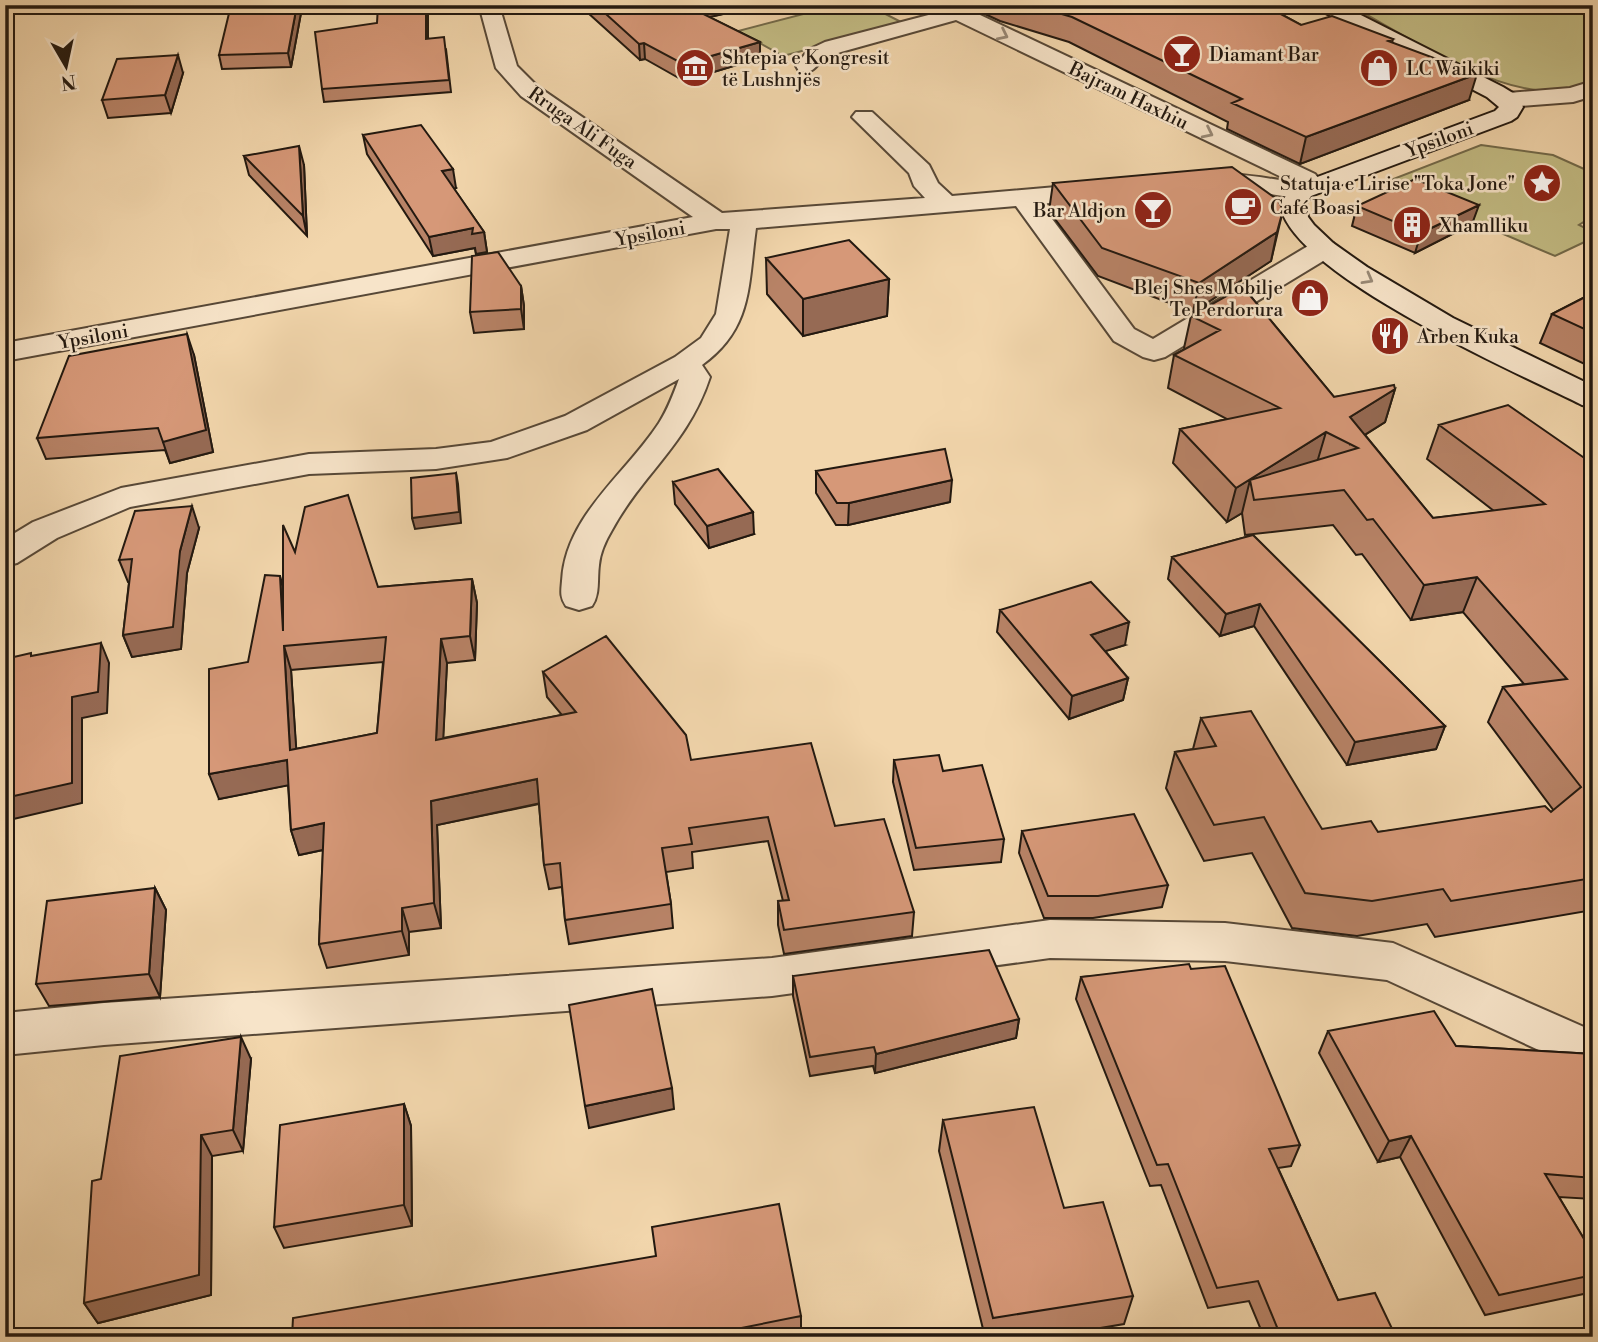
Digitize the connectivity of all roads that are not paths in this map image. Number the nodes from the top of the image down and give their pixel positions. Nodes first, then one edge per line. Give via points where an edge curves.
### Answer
1 (489, 5) edge
2 (918, 5) edge
3 (1325, 5) edge
4 (950, 9) edge
5 (885, 14) dead end
6 (807, 66) dead end
7 (1593, 88) edge
8 (1508, 100) junction
9 (864, 117) dead end
10 (1180, 185) edge
11 (1309, 188) junction
12 (1128, 189) edge
13 (1023, 198) junction
14 (946, 204) junction
15 (730, 221) junction
16 (1323, 249) junction
17 (5, 352) edge
18 (686, 363) junction
19 (1593, 398) edge
20 (5, 555) edge
21 (579, 598) dead end
22 (5, 1034) edge
23 (1593, 1054) edge

1 - 15 street, Rruga Ali Fuga via 507,68 529,91
2 - 5 street
3 - 8 street
4 - 6 street via 833,47 816,55
4 -> 11 street, Bajram Haxhiu
7 - 8 street via 1573,95
8 - 11 street, Ypsiloni via 1511,107 1503,116
9 - 14 street via 920,170 927,186
10 - 11 street, Ypsiloni via 1245,182
11 - 16 street via 1293,204 1295,218
12 - 13 street, Ypsiloni
13 - 14 street, Ypsiloni
13 - 16 street via 1124,335 1154,351
14 - 15 street, Ypsiloni
15 - 17 street, Ypsiloni
15 - 18 street via 730,314 712,344
16 -> 19 street via 1443,324
18 - 20 street via 576,423 496,451 436,459 309,464 121,498 45,530
18 - 21 street via 695,377 690,398 664,440 619,491 597,526 582,557
22 - 23 street via 772,977 1050,939 1224,942 1393,962

